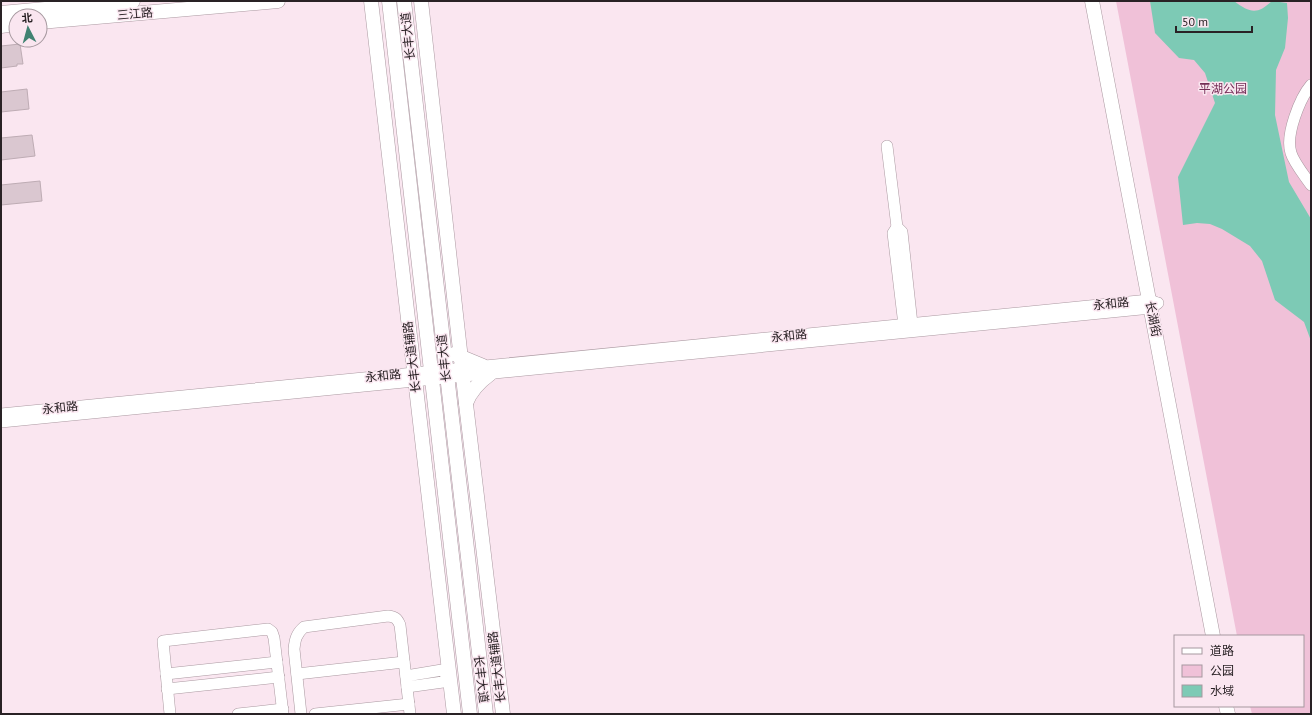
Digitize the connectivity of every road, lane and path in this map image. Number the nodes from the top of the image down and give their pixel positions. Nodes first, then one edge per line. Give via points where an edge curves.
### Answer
1 (133, 1) edge
2 (278, 1) edge
3 (371, 1) edge
4 (389, 1) edge
5 (404, 1) edge
6 (421, 1) edge
7 (1092, 1) edge
8 (1101, 1) edge
9 (48, 10) edge
10 (48, 11) edge
11 (1311, 84) edge
12 (887, 146) dead end
13 (1311, 185) edge
14 (1152, 304) junction
15 (908, 327) junction
16 (444, 349) junction
17 (462, 367) junction
18 (487, 370) junction
19 (446, 374) junction
20 (432, 376) junction
21 (415, 377) junction
22 (466, 404) junction
23 (1, 414) edge
24 (1, 422) edge
25 (484, 553) junction
26 (467, 555) junction
27 (1213, 635) edge
28 (1221, 635) edge
29 (277, 662) junction
30 (404, 662) junction
31 (480, 670) junction
32 (465, 672) junction
33 (166, 674) junction
34 (297, 674) junction
35 (449, 674) junction
36 (279, 677) junction
37 (406, 681) junction
38 (168, 689) junction
39 (409, 709) edge
40 (283, 712) edge
41 (170, 714) edge
42 (238, 714) edge
43 (301, 714) edge
44 (315, 714) edge
45 (454, 714) edge
46 (470, 714) edge
47 (486, 714) edge
48 (503, 714) edge

1 - 9 main road, 三江路
2 - 10 main road, 三江路
3 - 21 main road, 长丰大道辅路
4 - 20 main road, 长丰大道
5 - 16 main road, 长丰大道
6 - 17 main road, 长丰大道辅路
7 - 14 main road, 长湖街
8 - 14 main road, 长湖街
11 - 13 street via 1294,119 1290,136 1291,152
12 - 15 street via 897,227 902,232
14 - 15 street, 永和路
14 - 27 main road, 长湖街
14 - 28 main road, 长湖街
15 - 18 street, 永和路
16 - 17 main road
16 - 19 main road, 长丰大道
17 - 18 main road
17 - 18 street, 永和路
17 - 19 street, 永和路
17 - 22 main road, 长丰大道辅路
18 - 22 main road via 469,394
19 - 20 street, 永和路
19 - 26 main road, 长丰大道
20 - 21 street, 永和路
20 - 32 main road, 长丰大道
21 - 23 street, 永和路
21 - 24 street, 永和路
21 - 35 main road, 长丰大道辅路
22 - 25 main road, 长丰大道辅路
25 - 26 main road
25 - 48 main road, 长丰大道辅路
26 - 31 main road, 长丰大道
29 - 33 street
29 - 33 street via 274,638 268,629 163,641
29 - 36 street
30 - 34 street
30 - 34 street via 398,619 388,616 304,627 295,639
30 - 37 street
31 - 32 main road
31 - 47 main road, 长丰大道
32 - 35 main road
32 - 46 main road, 长丰大道
33 - 38 street
34 - 43 street
35 - 37 street via 442,670
35 - 45 main road, 长丰大道辅路
36 - 38 street
36 - 40 street
37 - 39 street
38 - 41 street
39 - 44 street
40 - 42 street

